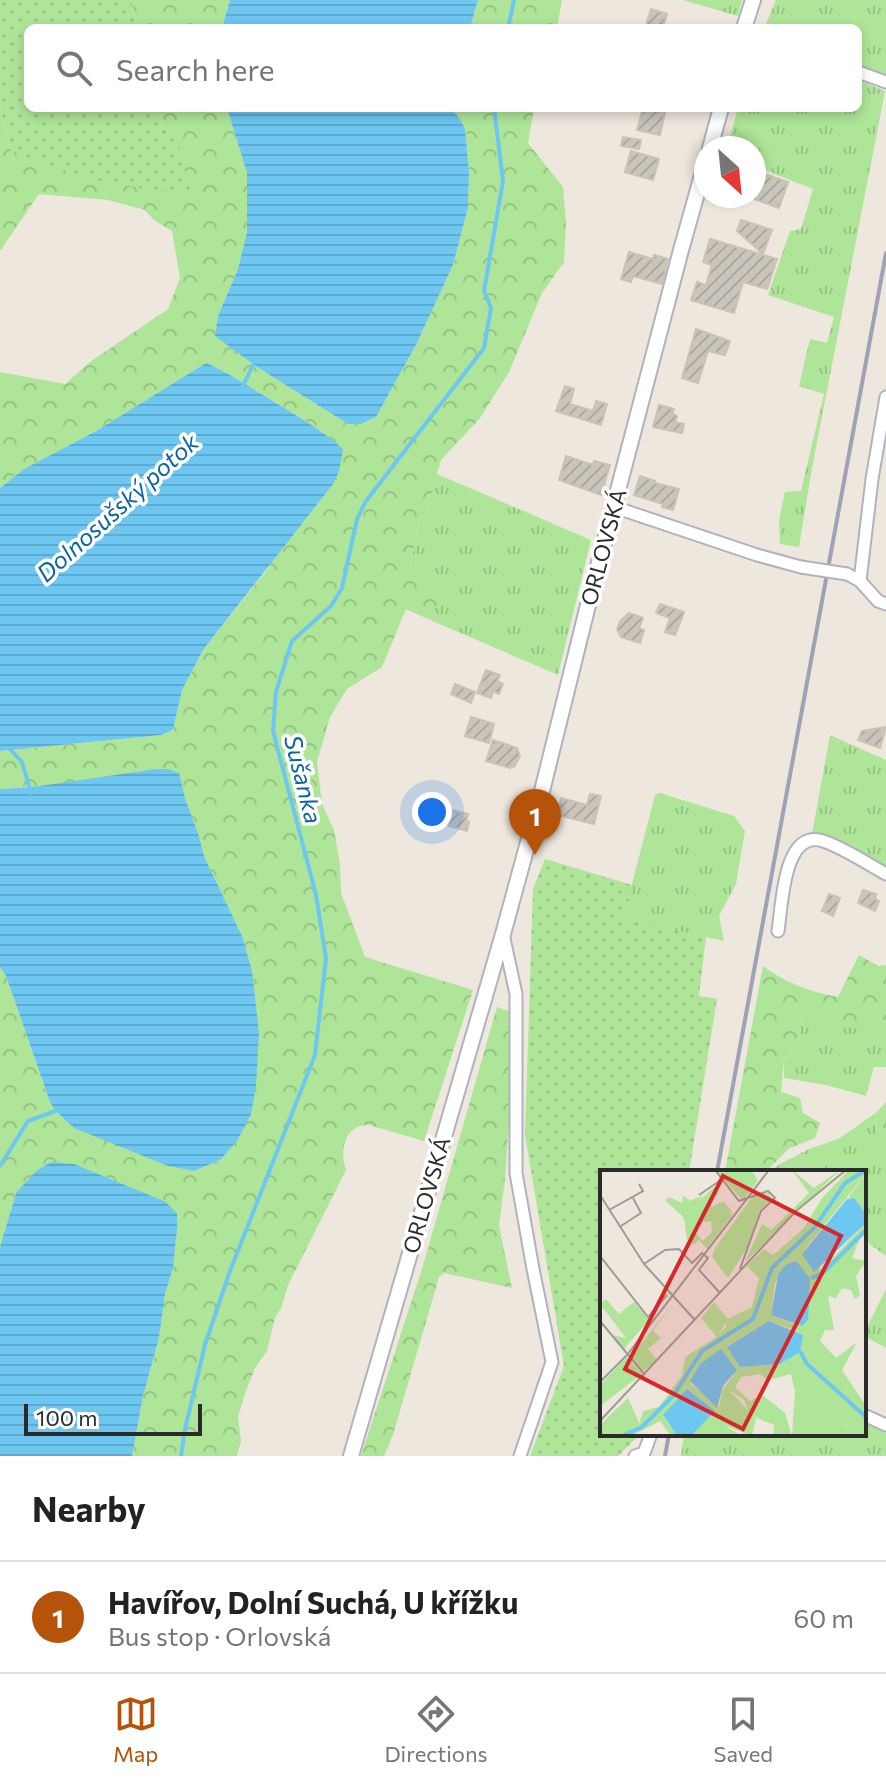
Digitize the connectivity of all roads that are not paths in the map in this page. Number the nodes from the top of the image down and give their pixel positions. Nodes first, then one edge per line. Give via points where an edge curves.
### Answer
1 (753, 0) edge
2 (747, 24) edge
3 (862, 73) edge
4 (886, 82) edge
5 (720, 112) edge
6 (713, 136) edge
7 (694, 204) edge
8 (886, 397) edge
9 (614, 507) junction
10 (860, 581) junction
11 (886, 604) edge
12 (886, 874) edge
13 (778, 931) dead end
14 (503, 934) junction
15 (866, 1416) edge
16 (886, 1425) edge
17 (650, 1436) edge
18 (351, 1456) edge
19 (520, 1456) edge
20 (635, 1456) edge

1 - 2 main road
3 - 4 street
5 - 6 main road
7 - 9 main road, ORLOVSKÁ
8 - 10 street
9 - 10 street, bridge via 757,555
9 - 14 main road, ORLOVSKÁ
10 - 11 street
12 - 13 street via 821,840 808,840 796,848 788,867
14 - 18 main road, ORLOVSKÁ
14 - 19 street, ORLOVSKÁ via 516,994 516,1173 552,1362
15 - 16 street
17 - 20 street via 644,1453

